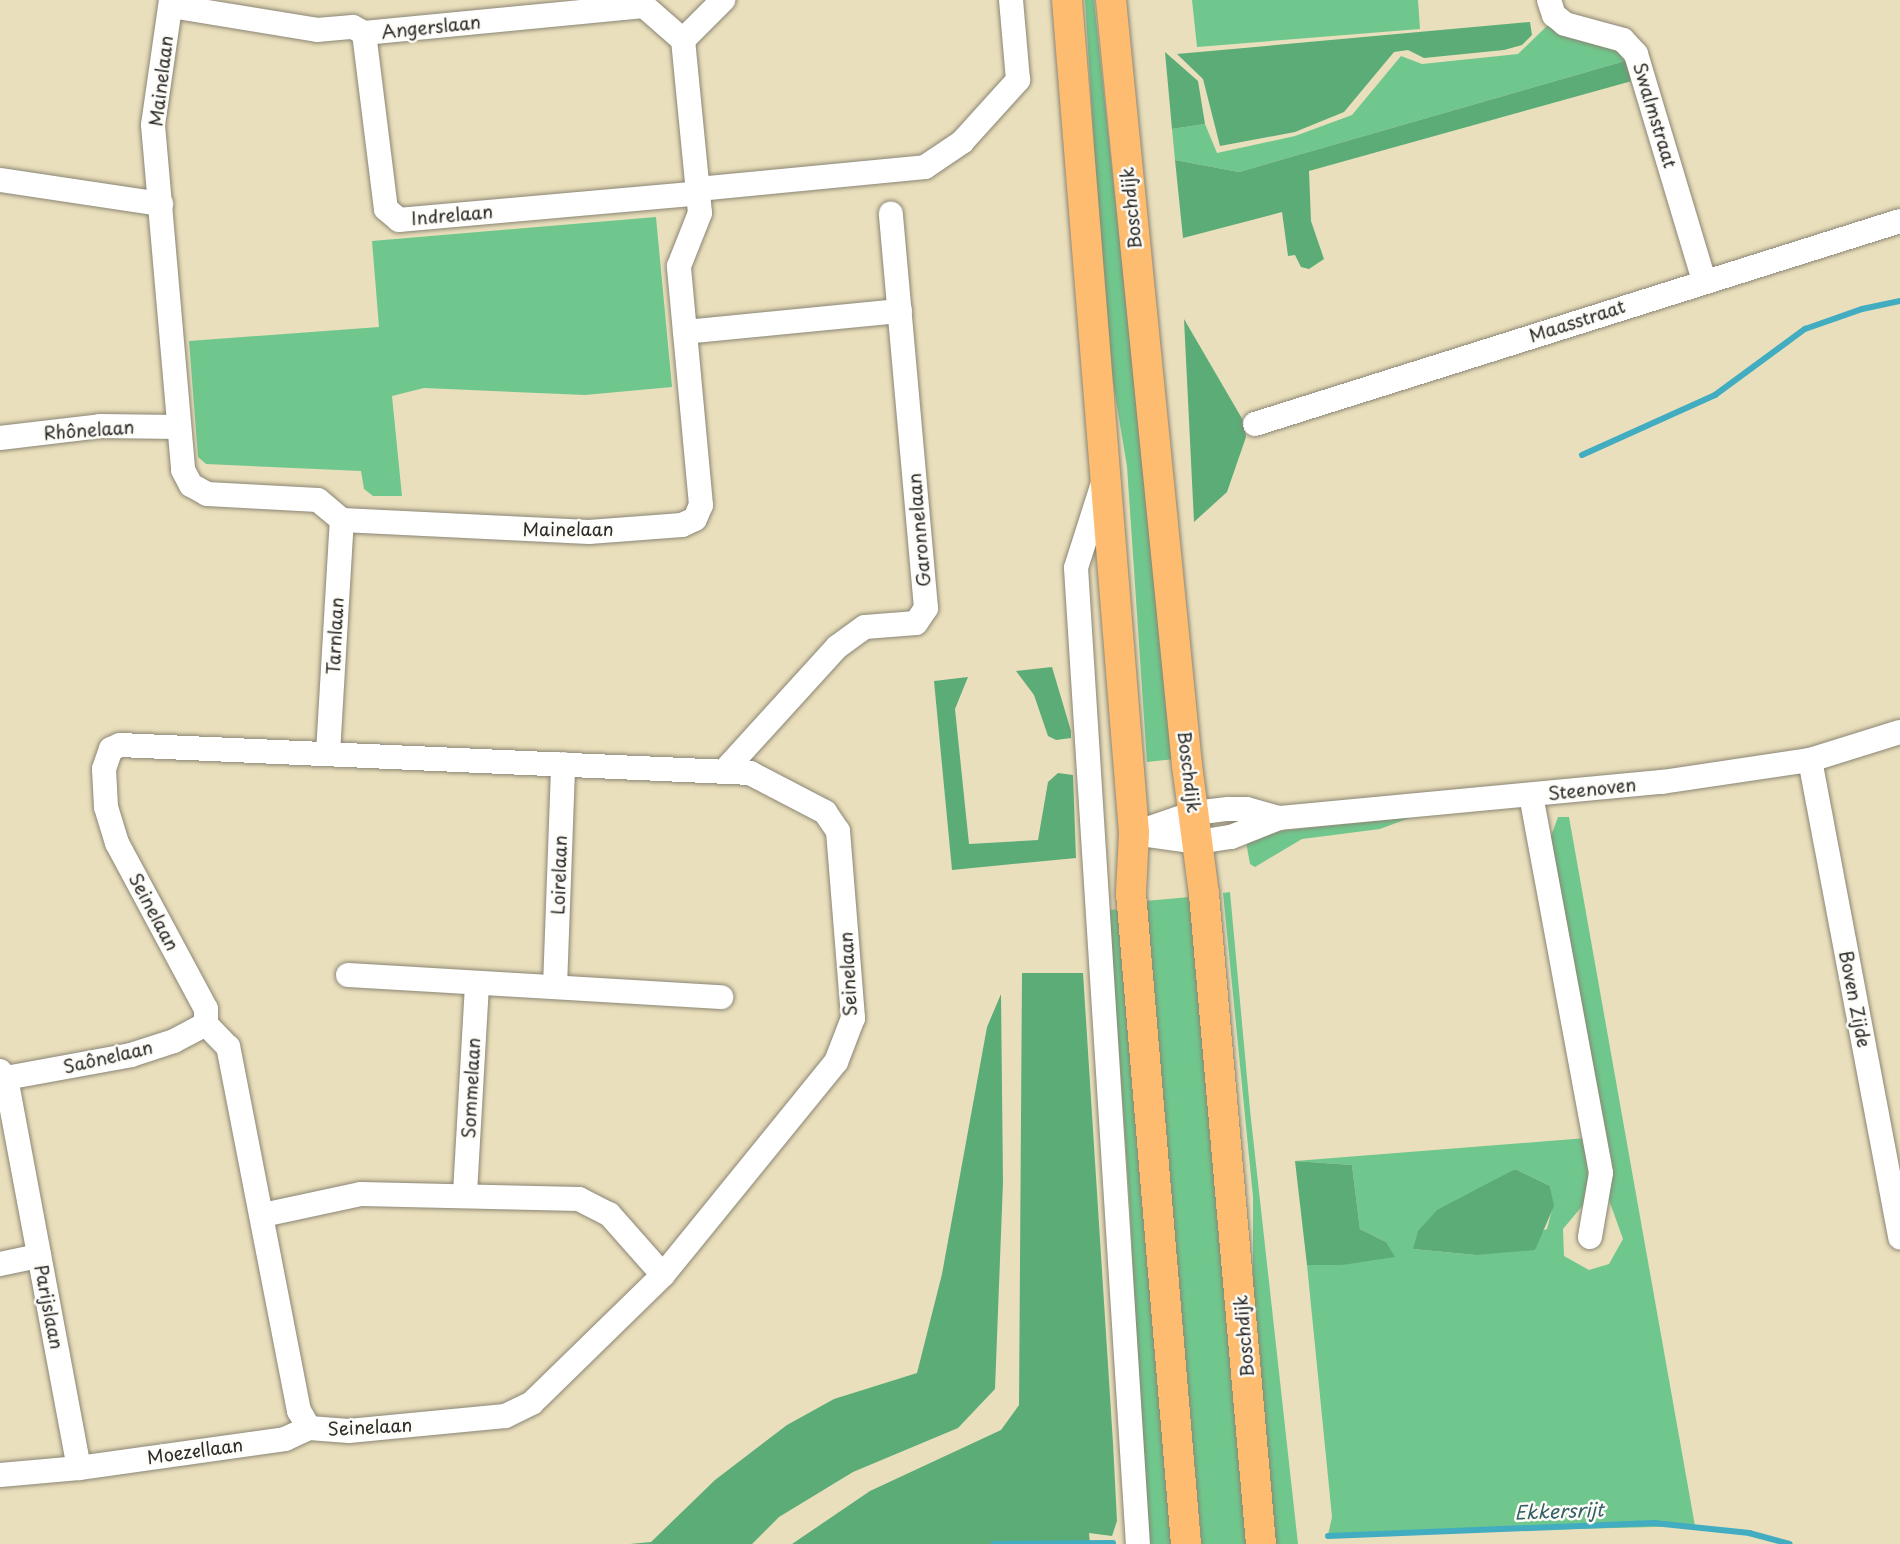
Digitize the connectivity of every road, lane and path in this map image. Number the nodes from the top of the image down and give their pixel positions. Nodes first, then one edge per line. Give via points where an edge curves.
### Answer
1 (723, 0) edge
2 (1011, 0) edge
3 (1067, 0) edge
4 (1111, 0) edge
5 (1549, 0) edge
6 (171, 3) edge
7 (364, 33) junction
8 (683, 40) junction
9 (0, 180) edge
10 (698, 191) junction
11 (161, 204) junction
12 (891, 214) dead end
13 (1900, 220) edge
14 (1704, 280) junction
15 (900, 311) junction
16 (685, 332) junction
17 (1255, 424) dead end
18 (179, 427) junction
19 (0, 438) edge
20 (1106, 472) junction
21 (342, 520) junction
22 (1900, 732) edge
23 (328, 753) junction
24 (1810, 760) junction
25 (563, 764) junction
26 (726, 769) junction
27 (1531, 795) junction
28 (1196, 827) junction
29 (1134, 833) junction
30 (348, 975) dead end
31 (477, 982) junction
32 (555, 987) junction
33 (721, 997) dead end
34 (206, 1024) junction
35 (3, 1074) edge
36 (465, 1193) junction
37 (263, 1215) junction
38 (1590, 1237) dead end
39 (1900, 1237) edge
40 (40, 1256) junction
41 (0, 1264) edge
42 (663, 1275) junction
43 (309, 1428) junction
44 (79, 1468) junction
45 (0, 1475) edge
46 (1138, 1544) edge
47 (1186, 1544) edge
48 (1261, 1544) edge

1 - 8 street
2 - 10 street, Indrelaan via 1018,80 962,142 925,167
3 - 20 main road
4 - 28 main road, Boschdijk
5 - 14 street, Swalmstraat via 1554,15 1565,24 1623,40 1636,54
6 - 7 street, Angerslaan via 317,30 353,27
6 - 11 street, Mainelaan via 153,125
7 - 8 street, Angerslaan via 643,6
7 - 10 street, Indrelaan via 386,209 399,220
8 - 10 street, Mainelaan
9 - 11 street
10 - 16 street, Mainelaan via 700,213 679,266
11 - 18 street, Mainelaan
12 - 15 street, Garonnelaan
13 - 14 street, Maasstraat
14 - 17 street, Maasstraat
15 - 16 street
15 - 26 street, Garonnelaan via 926,608 916,623 865,627 837,647
16 - 21 street, Mainelaan via 701,505 695,519 682,525 589,532
18 - 19 street, Rhônelaan via 100,426
18 - 21 street, Mainelaan via 183,470 191,485 207,494 318,500
20 - 29 main road
20 - 46 street via 1076,568
21 - 23 street, Tarnlaan
22 - 24 street, Steenoven
23 - 25 street, Seinelaan
23 - 34 street, Seinelaan via 120,745 111,749 104,769 106,807 117,843 206,1009
24 - 27 street, Steenoven
24 - 39 street, Boven Zijde
25 - 26 street, Seinelaan
25 - 32 street, Loirelaan
26 - 42 street, Seinelaan via 750,773 825,812 838,831 853,1018 836,1062
27 - 28 street, Steenoven via 1279,818 1231,837
27 - 38 street via 1601,1173
28 - 29 street, Steenoven
28 - 48 main road, Boschdijk
29 - 47 main road via 1131,893
30 - 31 street
31 - 32 street
31 - 36 street, Sommelaan
32 - 33 street
34 - 35 street, Saônelaan via 131,1055
34 - 37 street, Seinelaan via 228,1047
35 - 40 street, Parijslaan
36 - 37 street via 361,1194
36 - 42 street via 579,1199 609,1214
37 - 43 street, Seinelaan via 299,1411
40 - 41 street
40 - 44 street, Parijslaan
42 - 43 street, Seinelaan via 532,1403 505,1416 349,1431
43 - 44 street, Moezellaan via 285,1439
44 - 45 street

